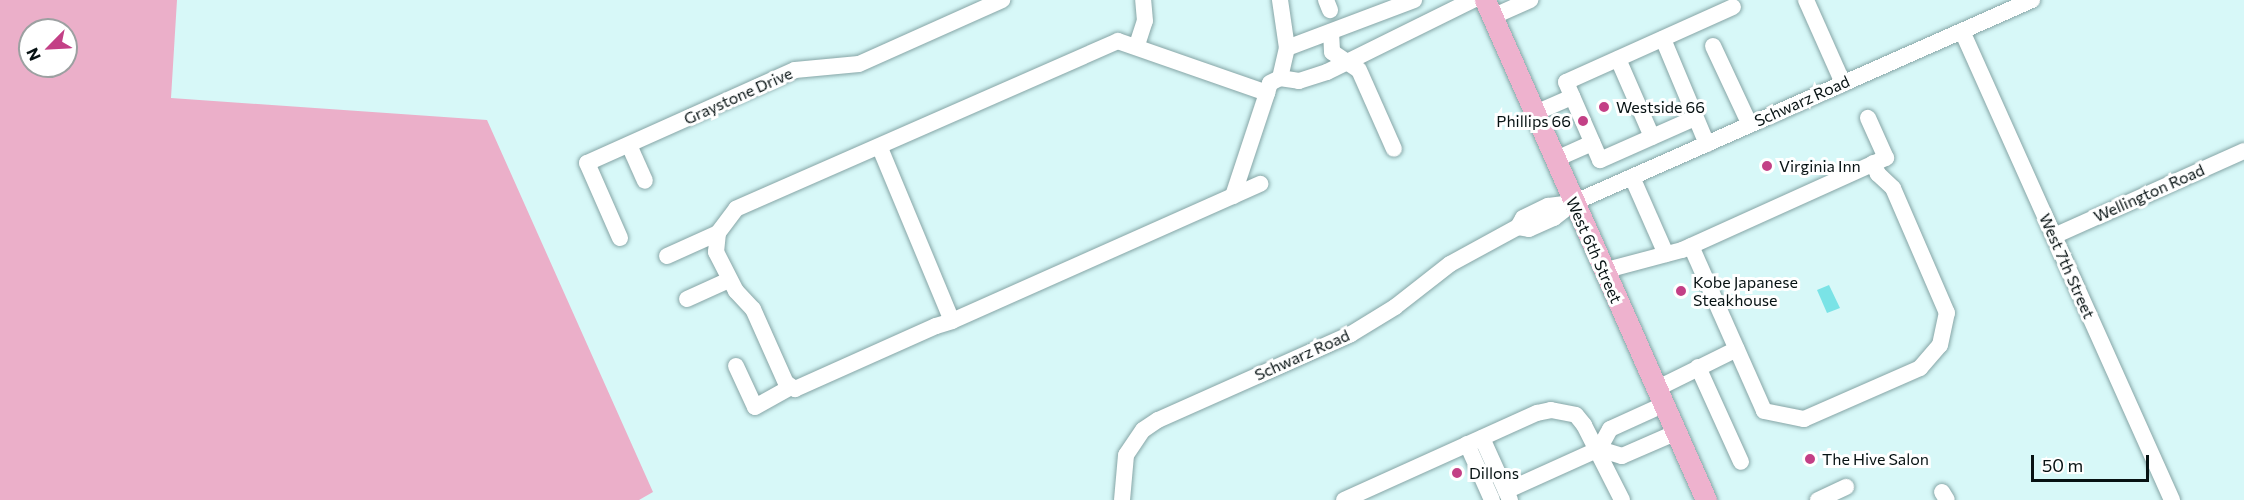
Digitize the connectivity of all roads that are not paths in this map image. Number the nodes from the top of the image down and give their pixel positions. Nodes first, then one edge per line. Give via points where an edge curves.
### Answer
1 (1002, 0) edge
2 (1143, 0) edge
3 (1280, 0) edge
4 (1414, 0) edge
5 (1473, 0) edge
6 (1530, 0) edge
7 (1806, 0) edge
8 (2032, 0) edge
9 (1734, 7) dead end
10 (1488, 8) edge
11 (1385, 13) junction
12 (1962, 31) junction
13 (1330, 32) junction
14 (1396, 36) junction
15 (1663, 39) junction
16 (1137, 45) junction
17 (1713, 46) dead end
18 (1287, 48) junction
19 (1618, 59) junction
20 (1346, 63) junction
21 (1280, 78) junction
22 (1843, 83) junction
23 (1267, 93) junction
24 (1572, 97) junction
25 (1533, 114) junction
26 (1695, 118) junction
27 (1868, 118) dead end
28 (1749, 125) junction
29 (1652, 136) junction
30 (1592, 143) junction
31 (1707, 144) junction
32 (629, 145) junction
33 (880, 148) junction
34 (1394, 149) dead end
35 (2244, 151) edge
36 (1615, 154) junction
37 (1554, 160) junction
38 (1873, 164) junction
39 (1629, 178) junction
40 (645, 181) dead end
41 (1260, 184) dead end
42 (1233, 196) junction
43 (1573, 203) junction
44 (718, 234) junction
45 (2054, 236) junction
46 (620, 238) dead end
47 (1691, 246) junction
48 (1666, 254) junction
49 (667, 256) dead end
50 (1603, 271) junction
51 (729, 280) junction
52 (687, 299) dead end
53 (952, 321) junction
54 (1737, 349) junction
55 (736, 366) dead end
56 (1698, 367) junction
57 (789, 388) junction
58 (1659, 397) junction
59 (1675, 433) junction
60 (1474, 441) junction
61 (1599, 449) junction
62 (1740, 462) dead end
63 (1846, 488) dead end
64 (1503, 497) edge
65 (1122, 500) edge
66 (1344, 500) edge
67 (1622, 500) edge
68 (1706, 500) edge
69 (1818, 500) edge
70 (2172, 500) edge

1 - 32 street, Graystone Drive via 859,64 795,70
2 - 16 street via 1145,21
3 - 18 street
4 - 11 street
5 - 14 street
6 - 10 street
7 - 22 street
8 - 12 street, Schwarz Road
9 - 15 street
10 - 25 main road, West 6th Street
11 - 13 street
11 - 14 street
12 - 22 street, Schwarz Road
12 - 45 street, West 7th Street
13 - 18 street
13 - 20 street via 1332,52
14 - 20 street
15 - 19 street
15 - 26 street
16 - 23 street
16 - 33 street via 1118,41 1104,45
17 - 28 street
18 - 21 street
19 - 24 street via 1566,82
19 - 29 street
20 - 21 street via 1299,81
20 - 34 street via 1359,70
21 - 23 street via 1270,83
22 - 28 street, Schwarz Road
23 - 42 street
24 - 25 street
24 - 30 street
25 - 37 main road, West 6th Street
26 - 29 street
26 - 31 street
27 - 38 street via 1886,158
28 - 31 street, Schwarz Road
29 - 36 street
30 - 36 street via 1600,160
30 - 37 street
31 - 39 street, Schwarz Road
32 - 40 street
32 - 46 street, Graystone Drive via 587,163
33 - 44 street via 736,209
33 - 53 street
35 - 45 street, Wellington Road
36 - 39 street
37 - 43 main road, West 6th Street
38 - 47 street
38 - 54 street via 1893,188 1947,313 1940,345 1930,359 1920,368 1804,419 1764,411
39 - 43 street, Schwarz Road
39 - 48 street
41 - 42 street
42 - 53 street
43 - 50 main road, West 6th Street
43 - 65 street, Schwarz Road via 1539,225 1529,229 1518,227 1450,264 1351,334 1143,430 1126,455
44 - 49 street
44 - 51 street via 717,252
45 - 70 street, West 7th Street
47 - 48 street
47 - 54 street
48 - 50 street
50 - 58 main road, West 6th Street
51 - 52 street
51 - 57 street via 753,309
53 - 57 street
54 - 56 street
55 - 57 street via 755,406
56 - 58 street
56 - 62 street
58 - 59 main road, West 6th Street
58 - 61 street via 1610,429
59 - 61 street via 1622,456
59 - 68 main road, West 6th Street
60 - 61 street via 1537,413 1565,412 1576,415
60 - 64 street
60 - 66 street
61 - 64 street
61 - 67 street
63 - 69 street

